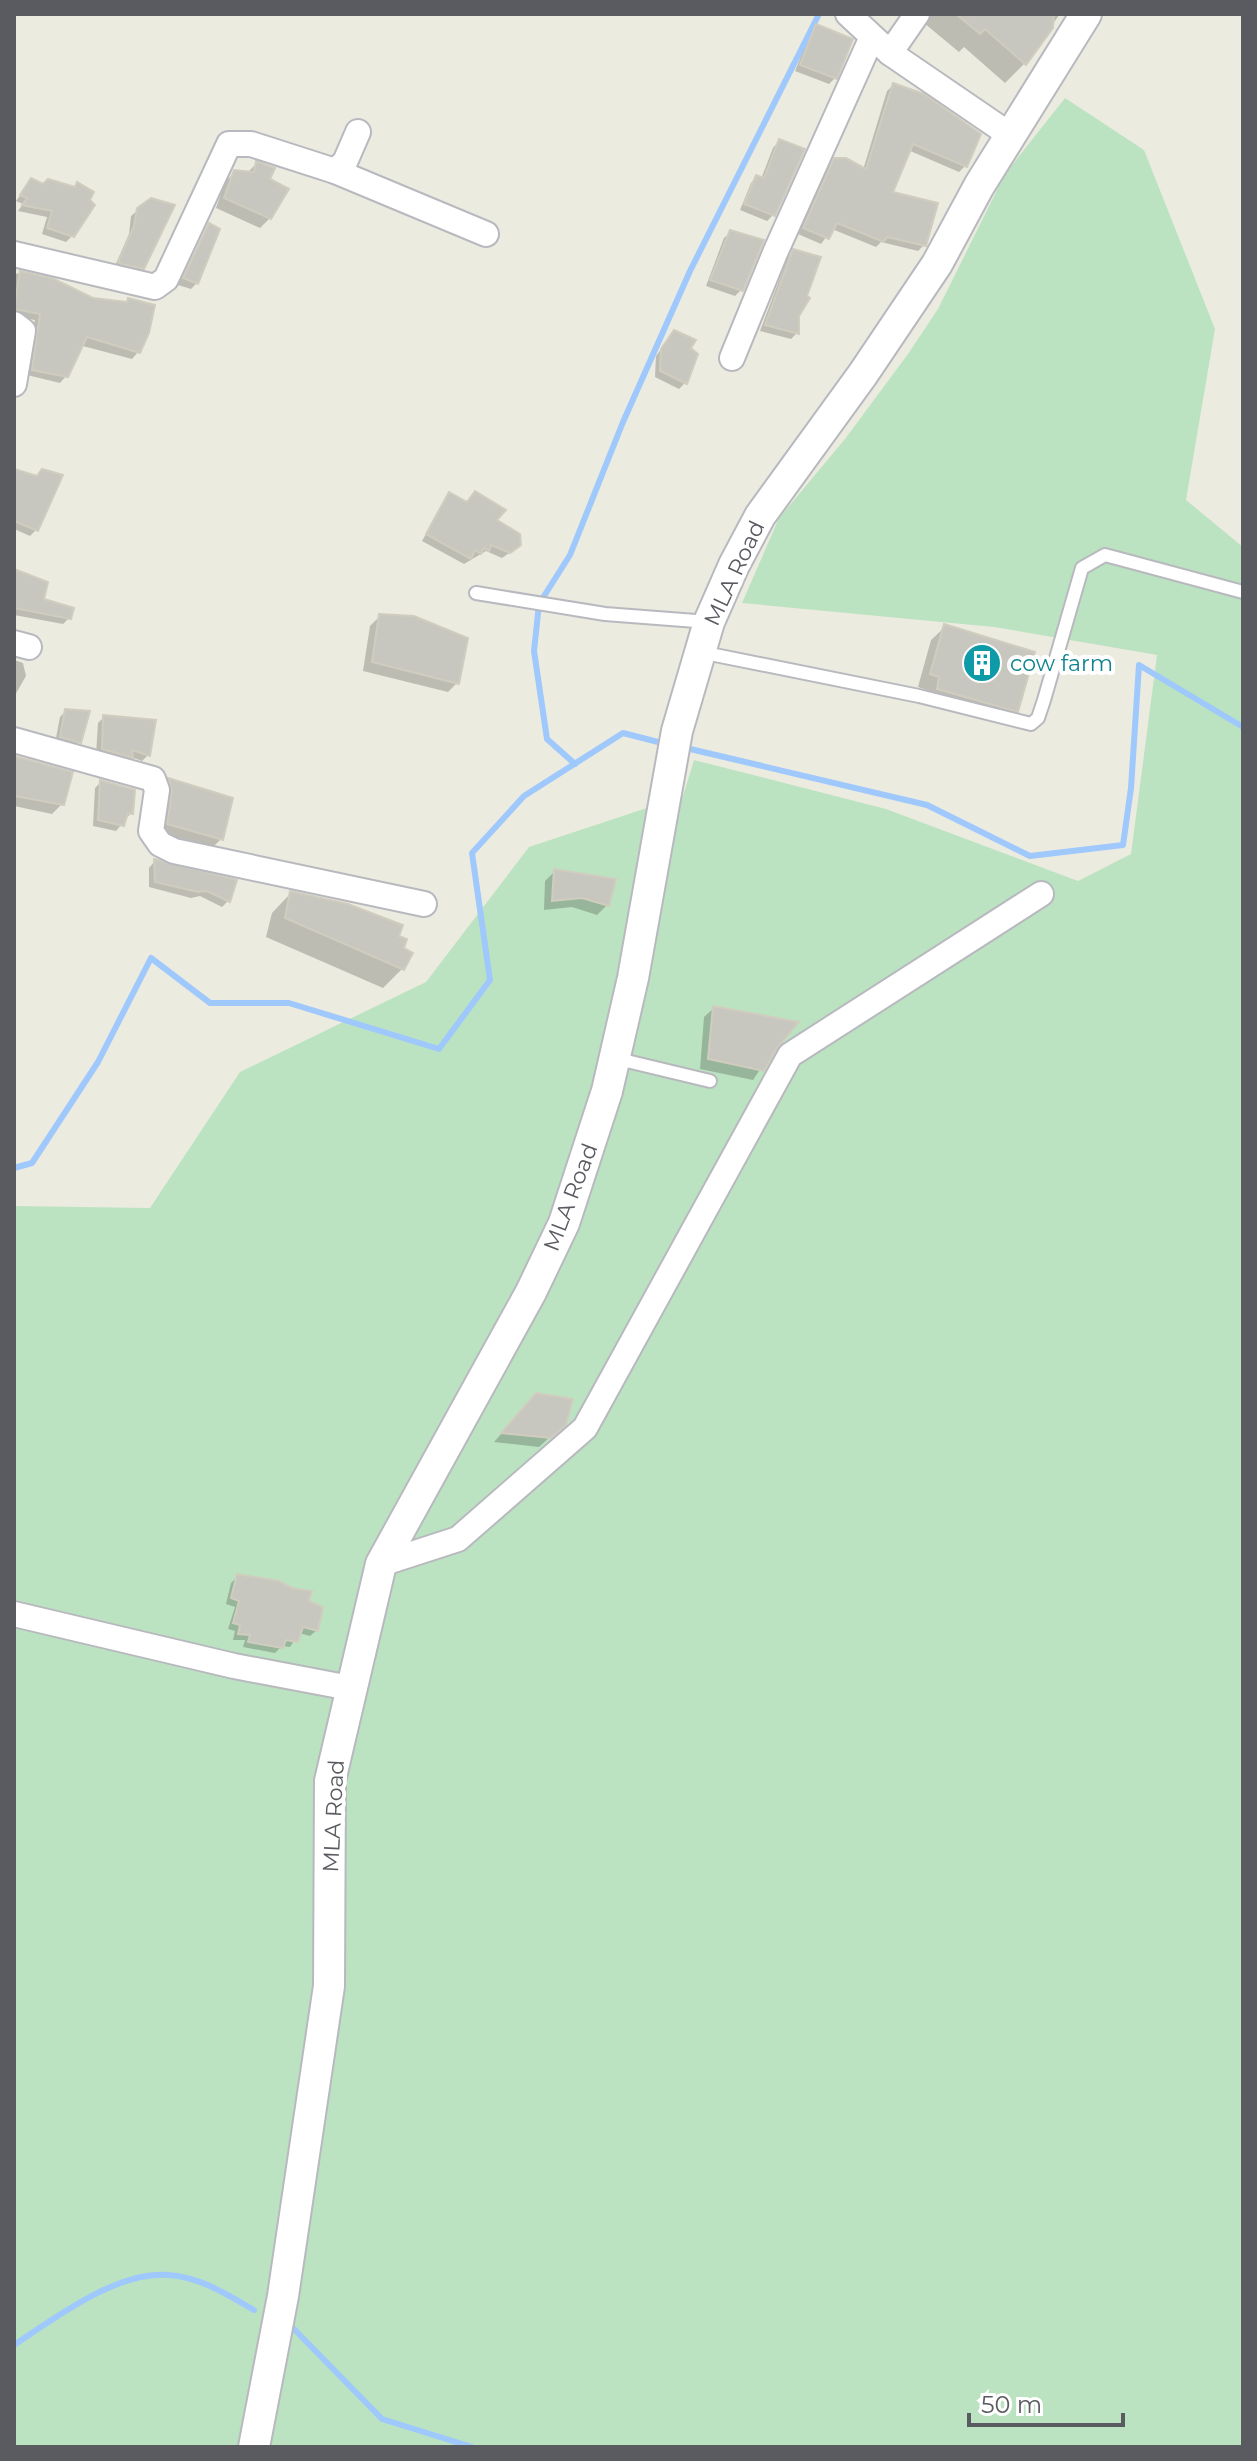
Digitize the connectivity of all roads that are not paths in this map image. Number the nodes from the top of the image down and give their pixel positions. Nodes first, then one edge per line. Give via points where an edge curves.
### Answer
1 (848, 14) edge
2 (917, 14) edge
3 (1086, 14) edge
4 (881, 45) junction
5 (358, 132) dead end
6 (1010, 135) junction
7 (335, 171) junction
8 (486, 234) dead end
9 (14, 254) edge
10 (14, 324) edge
11 (732, 358) dead end
12 (14, 384) edge
13 (1243, 592) edge
14 (476, 593) dead end
15 (709, 622) junction
16 (700, 652) junction
17 (14, 740) edge
18 (1041, 894) dead end
19 (424, 904) dead end
20 (614, 1058) junction
21 (710, 1081) dead end
22 (381, 1564) junction
23 (14, 1614) edge
24 (350, 1688) junction
25 (254, 2447) edge

1 - 4 street
2 - 4 street
3 - 6 street, MLA Road
4 - 6 street
4 - 11 street via 780,239
5 - 7 street via 345,162
6 - 15 street, MLA Road via 922,286 760,516
7 - 8 street
7 - 9 street via 251,144 229,144 166,279 155,287
10 - 12 street via 23,331
13 - 16 lane via 1105,555 1090,560 1082,568 1044,700 1031,724
14 - 15 lane via 605,614
15 - 16 street, MLA Road
16 - 20 street, MLA Road via 677,731
17 - 19 street via 153,779 157,790 151,831 174,851
18 - 22 street via 790,1055 585,1428 458,1539
20 - 21 lane
20 - 22 street, MLA Road via 564,1223
22 - 24 street, MLA Road
23 - 24 street
24 - 25 street, MLA Road via 330,1781 329,1986 283,2296

